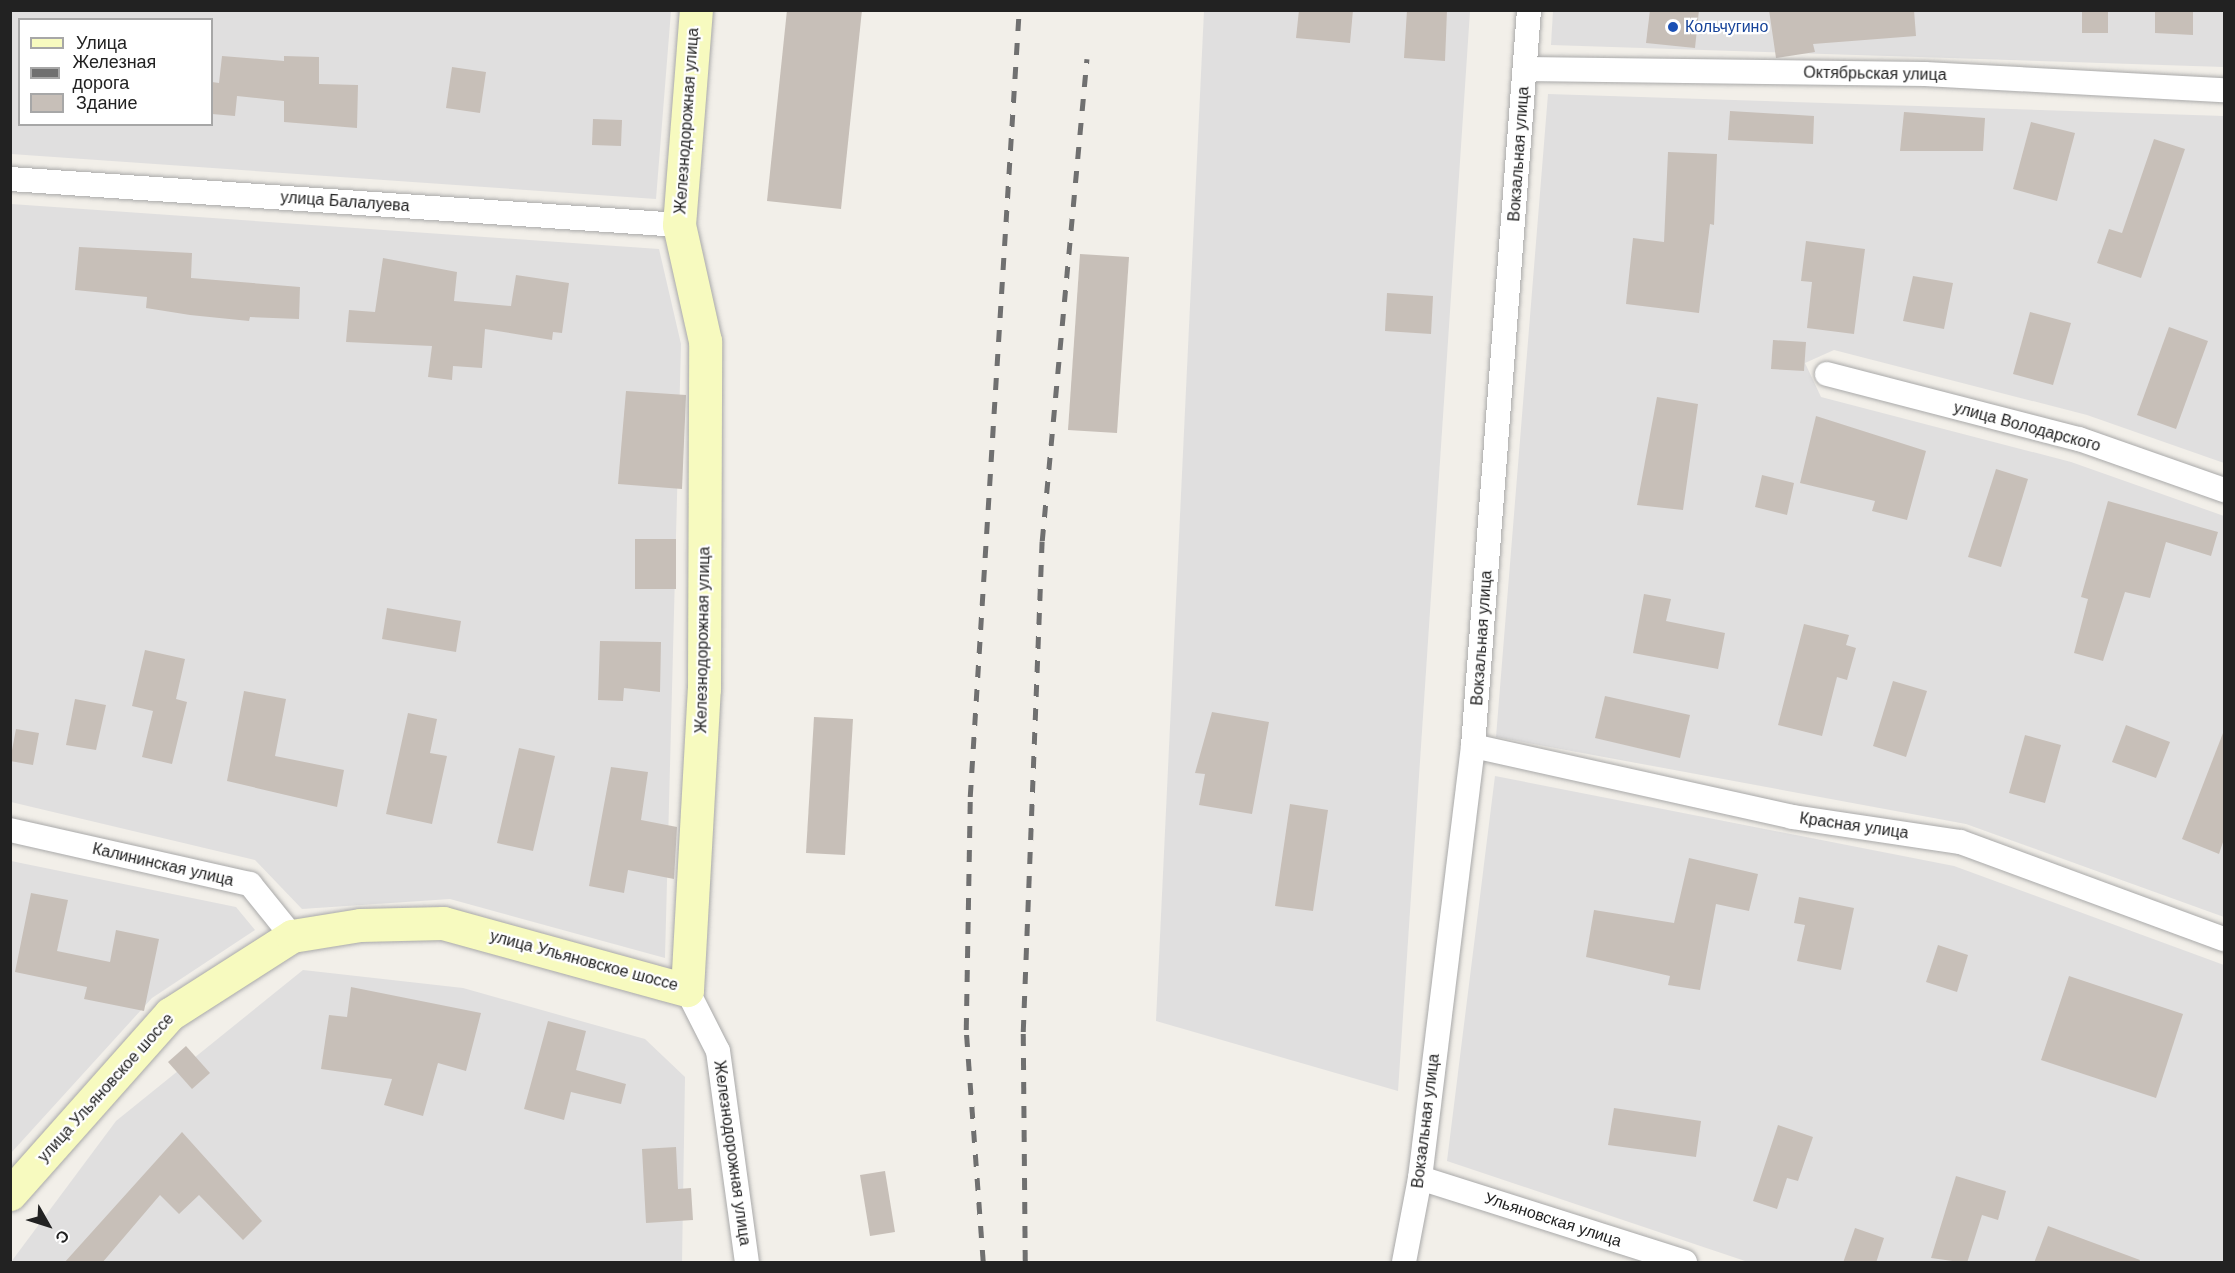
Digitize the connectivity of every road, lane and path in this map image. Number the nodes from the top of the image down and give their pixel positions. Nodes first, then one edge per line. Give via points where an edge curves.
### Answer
1 (696, 10) edge
2 (1529, 10) edge
3 (1525, 69) junction
4 (2224, 90) edge
5 (10, 179) edge
6 (679, 225) junction
7 (1827, 374) dead end
8 (2224, 490) edge
9 (1473, 746) junction
10 (10, 830) edge
11 (292, 936) junction
12 (2224, 939) edge
13 (687, 990) junction
14 (1420, 1178) junction
15 (10, 1194) edge
16 (747, 1263) edge
17 (1404, 1263) edge
18 (1685, 1263) edge

1 - 6 street, Железнодорожная улица
2 - 3 street, Вокзальная улица
3 - 4 street, Октябрьская улица via 1925,74
3 - 9 street, Вокзальная улица
5 - 6 street, улица Балалуева
6 - 13 street, Железнодорожная улица via 705,341 704,688
7 - 8 street, улица Володарского via 2079,439
9 - 12 street, Красная улица via 1792,817 1960,842
9 - 14 street, Вокзальная улица
10 - 11 street, Калининская улица via 250,884
11 - 13 street, улица Ульяновское шоссе via 360,925 443,923
11 - 15 street, улица Ульяновское шоссе via 170,1014
13 - 16 street, Железнодорожная улица via 718,1051
14 - 17 street, Вокзальная улица
14 - 18 street, Ульяновская улица

